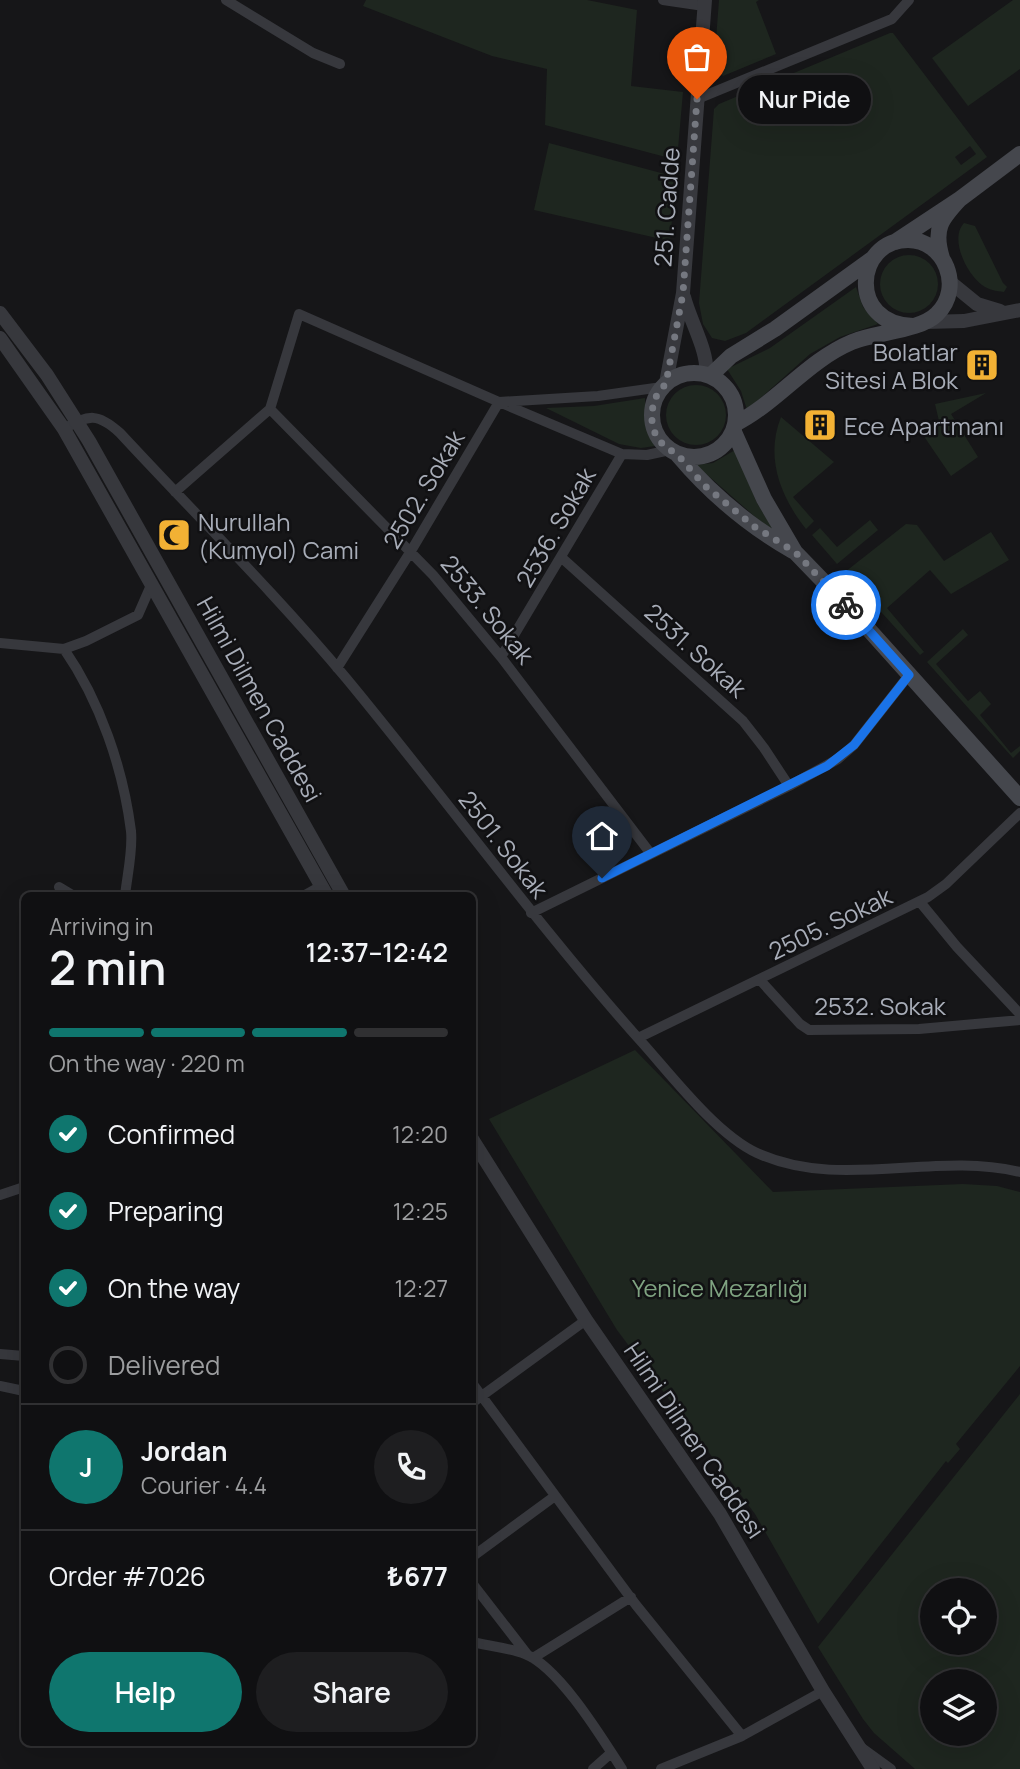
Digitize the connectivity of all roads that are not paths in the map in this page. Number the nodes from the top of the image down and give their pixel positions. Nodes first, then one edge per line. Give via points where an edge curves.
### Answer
1 (226, 0) edge
2 (663, 0) edge
3 (909, 0) edge
4 (704, 3) edge
5 (340, 64) dead end
6 (697, 99) junction
7 (1020, 154) edge
8 (960, 198) junction
9 (894, 243) junction
10 (942, 258) junction
11 (872, 259) junction
12 (950, 282) junction
13 (683, 293) junction
14 (1014, 310) edge
15 (0, 313) edge
16 (919, 324) junction
17 (0, 338) edge
18 (708, 375) junction
19 (664, 385) junction
20 (499, 402) junction
21 (270, 409) junction
22 (77, 421) junction
23 (735, 428) junction
24 (64, 429) junction
25 (674, 452) junction
26 (622, 454) junction
27 (175, 492) junction
28 (411, 551) junction
29 (795, 552) junction
30 (562, 558) junction
31 (152, 583) junction
32 (0, 643) edge
33 (64, 649) junction
34 (501, 657) junction
35 (337, 668) junction
36 (909, 675) junction
37 (789, 786) junction
38 (1020, 798) edge
39 (1020, 813) edge
40 (651, 854) junction
41 (59, 887) dead end
42 (324, 891) edge
43 (67, 892) edge
44 (125, 892) edge
45 (342, 892) edge
46 (920, 902) junction
47 (531, 913) junction
48 (760, 981) junction
49 (1020, 1014) edge
50 (1020, 1020) edge
51 (638, 1038) junction
52 (476, 1145) edge
53 (1020, 1172) edge
54 (21, 1189) edge
55 (0, 1195) edge
56 (586, 1320) junction
57 (0, 1354) edge
58 (21, 1356) edge
59 (0, 1387) edge
60 (21, 1388) edge
61 (477, 1401) edge
62 (555, 1496) junction
63 (476, 1554) edge
64 (476, 1588) edge
65 (631, 1597) junction
66 (476, 1643) edge
67 (530, 1656) junction
68 (823, 1691) junction
69 (742, 1736) junction
70 (857, 1744) junction
71 (611, 1752) junction
72 (593, 1769) edge
73 (622, 1769) edge
74 (661, 1769) edge
75 (873, 1769) edge
76 (891, 1769) edge

1 - 5 street via 313,53
2 - 4 street
3 - 6 street via 892,19
4 - 6 street, 251. Cadde
6 - 13 street, 251. Cadde
7 - 8 main road
8 - 9 main road
8 - 10 main road via 939,227
9 - 10 main road via 922,243
9 - 11 main road
10 - 12 main road
11 - 16 main road via 866,279 876,312 900,325
11 - 18 main road
12 - 14 street via 977,304 992,310
12 - 16 main road via 944,306
13 - 18 street, 251. Cadde
13 - 19 street, 251. Cadde
14 - 16 street via 964,321
15 - 22 street, Hilmi Dilmen Caddesi
16 - 23 main road via 835,350
17 - 24 street, Hilmi Dilmen Caddesi
18 - 19 main road via 683,374
18 - 23 main road via 733,398
19 - 20 street via 589,397
19 - 25 main road via 655,398 652,424 656,436
20 - 21 street via 299,314
20 - 26 street
20 - 28 street, 2502. Sokak
21 - 27 street
21 - 28 street, 2533. Sokak
22 - 24 street
22 - 27 street, 2501. Sokak via 93,417 107,423
22 - 45 street, Hilmi Dilmen Caddesi
23 - 25 main road via 709,456
23 - 29 main road via 764,499
24 - 31 street, Hilmi Dilmen Caddesi
25 - 26 street
25 - 29 main road via 724,503
26 - 30 street, 2536. Sokak
27 - 35 street, 2501. Sokak
28 - 34 street, 2533. Sokak
28 - 35 street, 2502. Sokak
29 - 36 main road
30 - 34 street, 2536. Sokak
30 - 37 street, 2531. Sokak via 743,721
31 - 33 street via 138,615
31 - 42 street, Hilmi Dilmen Caddesi
32 - 33 street
33 - 44 street via 93,697 117,769 131,833
34 - 40 street, 2533. Sokak
35 - 47 street, 2501. Sokak
36 - 37 street via 847,752
36 - 38 main road
37 - 40 street
39 - 46 street, 2505. Sokak via 946,884
40 - 47 street
41 - 43 street
46 - 48 street, 2505. Sokak
46 - 49 street
47 - 51 street, 2501. Sokak
48 - 50 street, 2532. Sokak via 809,1030 919,1029
48 - 51 street, 2505. Sokak
51 - 53 street, 2501. Sokak via 723,1128 757,1153 820,1168 959,1164
52 - 56 street, Hilmi Dilmen Caddesi
54 - 55 street
56 - 61 street
56 - 68 street, Hilmi Dilmen Caddesi via 720,1514
57 - 58 street
59 - 60 street
61 - 62 street
62 - 63 street
62 - 65 street
64 - 67 street
65 - 67 street
65 - 69 street
66 - 67 street
67 - 71 street via 548,1669
68 - 69 street
68 - 70 street, Hilmi Dilmen Caddesi
69 - 74 street
70 - 75 street, Hilmi Dilmen Caddesi
70 - 76 street
71 - 72 street
71 - 73 street

